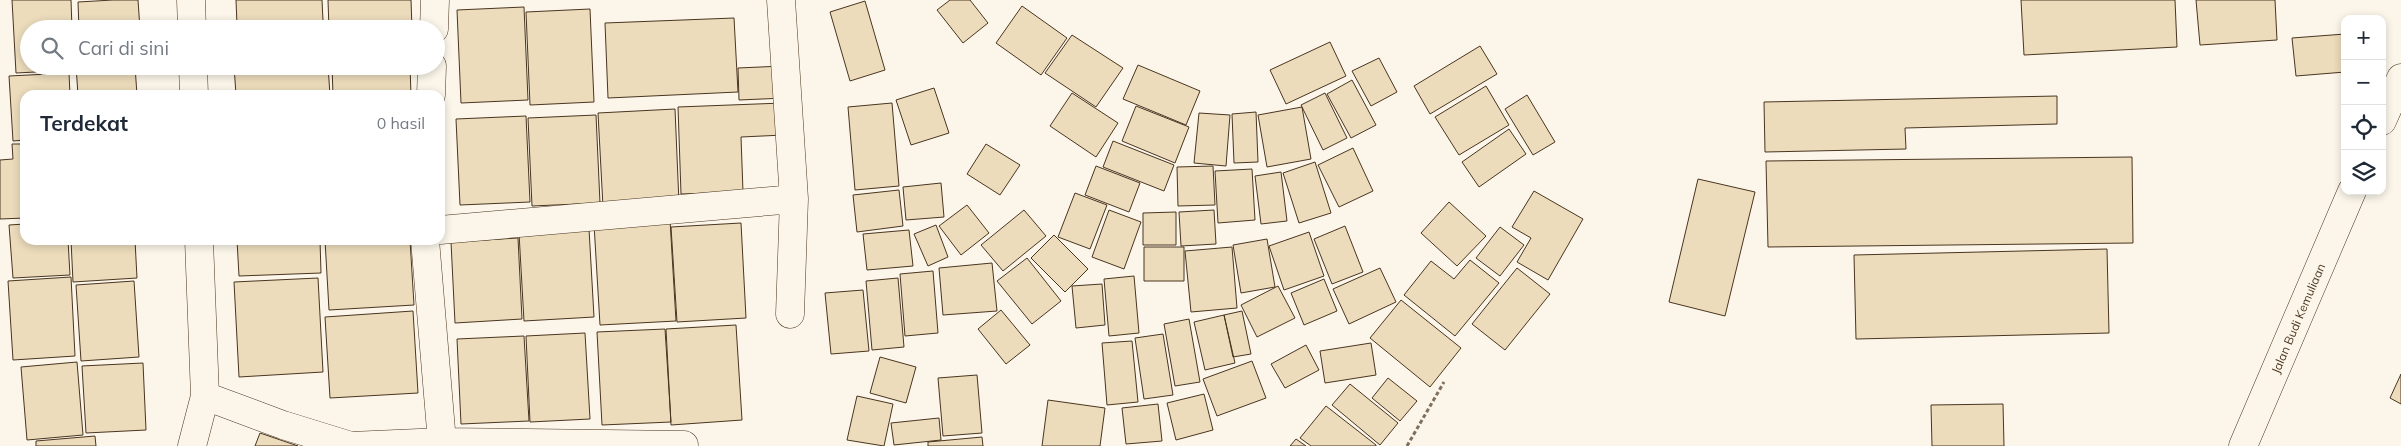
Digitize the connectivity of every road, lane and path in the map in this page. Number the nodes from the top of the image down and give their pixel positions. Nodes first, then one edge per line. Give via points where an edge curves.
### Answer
1 (191, 0) edge
2 (435, 0) edge
3 (781, 0) edge
4 (192, 20) edge
5 (434, 20) edge
6 (193, 75) edge
7 (431, 75) edge
8 (2401, 78) edge
9 (194, 90) edge
10 (430, 90) edge
11 (2386, 112) edge
12 (2350, 195) edge
13 (794, 199) junction
14 (445, 230) edge
15 (199, 245) edge
16 (425, 245) edge
17 (790, 314) dead end
18 (1444, 382) dead end
19 (205, 396) junction
20 (442, 442) junction
21 (684, 445) edge
22 (192, 446) edge
23 (1407, 446) edge
24 (2243, 446) edge

1 - 4 street
2 - 5 street
3 - 13 street
6 - 9 street
7 - 10 street
8 - 11 street
12 - 24 street, Jalan Budi Kemuliaan
13 - 14 street
13 - 17 street
15 - 19 street
16 - 20 street
18 - 23 path
19 - 20 street via 351,446
19 - 22 street
20 - 21 street

